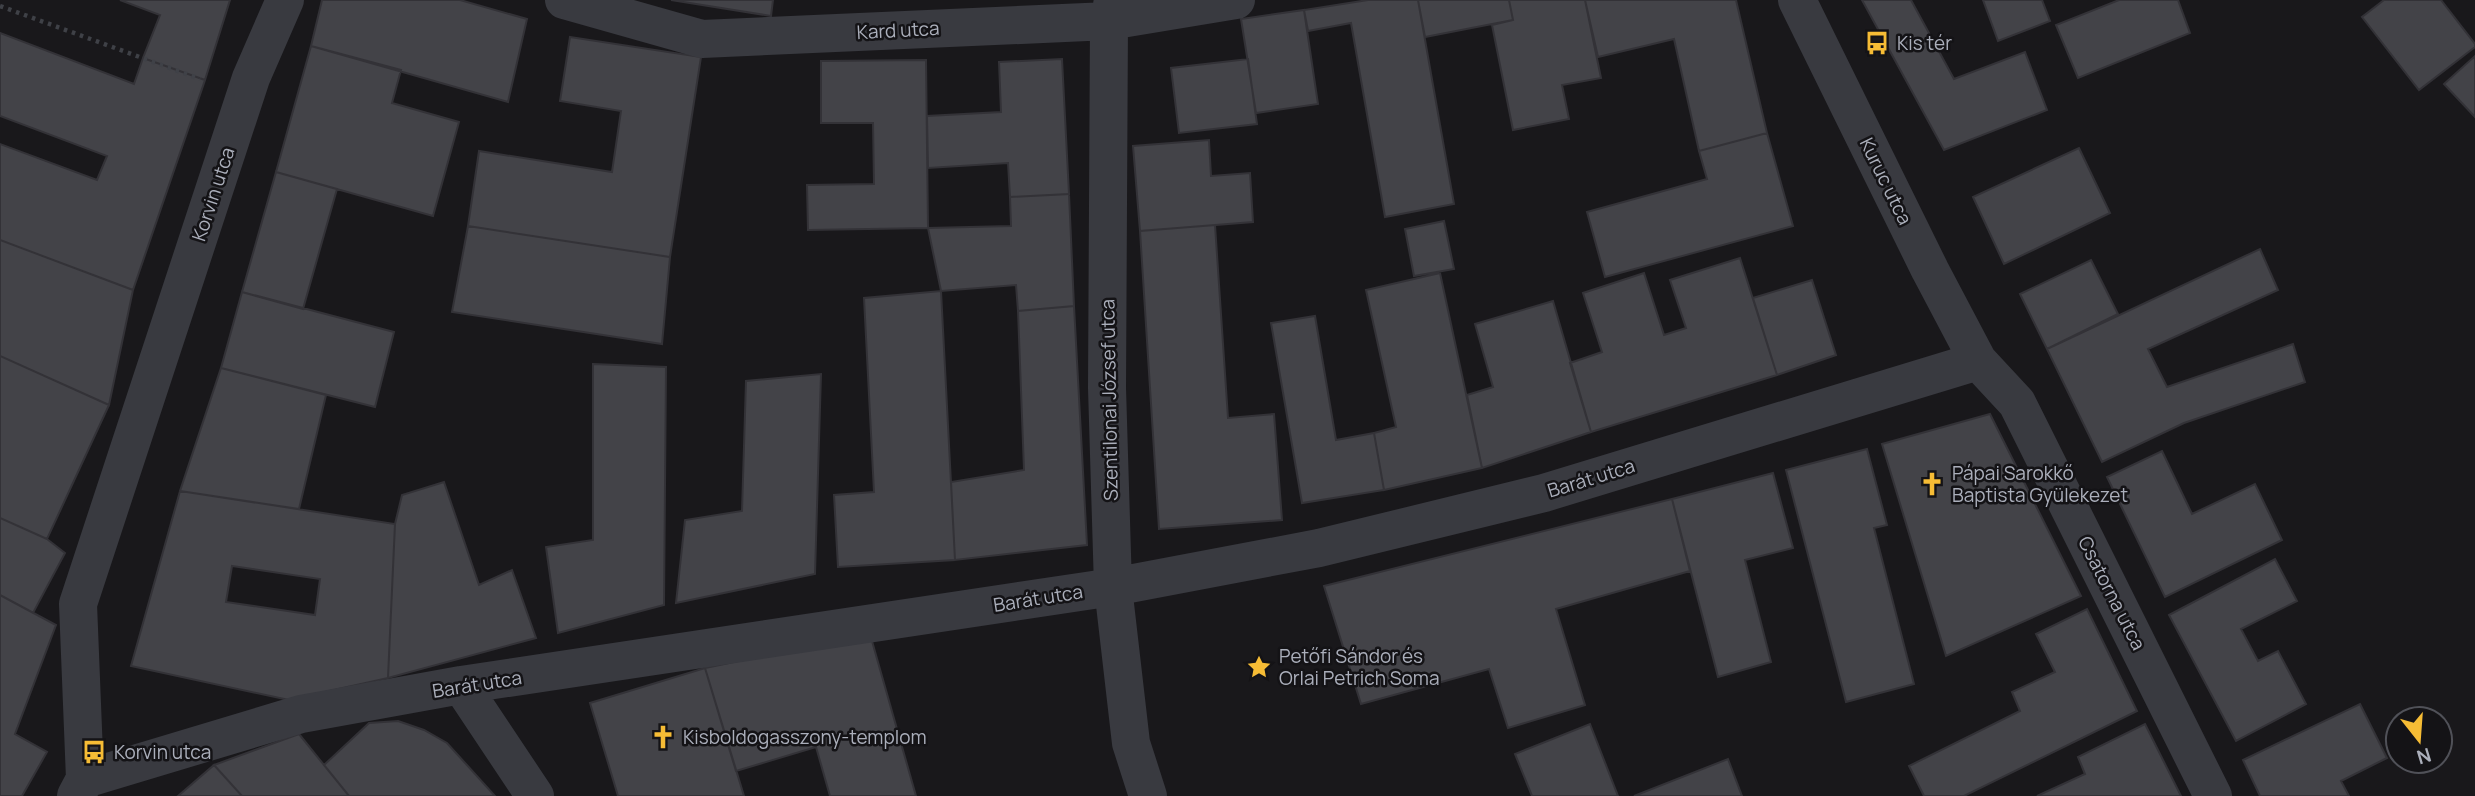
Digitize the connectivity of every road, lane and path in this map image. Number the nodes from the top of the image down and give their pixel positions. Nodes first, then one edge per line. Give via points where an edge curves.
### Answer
1 (285, 0) edge
2 (564, 0) edge
3 (1236, 0) edge
4 (1797, 0) edge
5 (0, 6) edge
6 (1111, 10) edge
7 (247, 91) junction
8 (1978, 361) junction
9 (1113, 587) junction
10 (461, 685) junction
11 (80, 788) edge
12 (535, 796) edge
13 (1148, 796) edge
14 (2213, 796) edge

1 - 7 street, Korvin utca
2 - 6 street, Kard utca via 702,39
3 - 6 street, Kard utca
4 - 8 street, Kuruc utca
5 - 7 path
6 - 9 street, Szentilonai József utca via 1107,388
7 - 11 street, Korvin utca via 78,604
8 - 9 street, Barát utca via 1544,493 1319,548
8 - 14 street, Csatorna utca via 2017,403
9 - 10 street, Barát utca
9 - 13 street, Szentilonai József utca via 1132,743
10 - 11 street, Barát utca via 301,714
10 - 12 street

